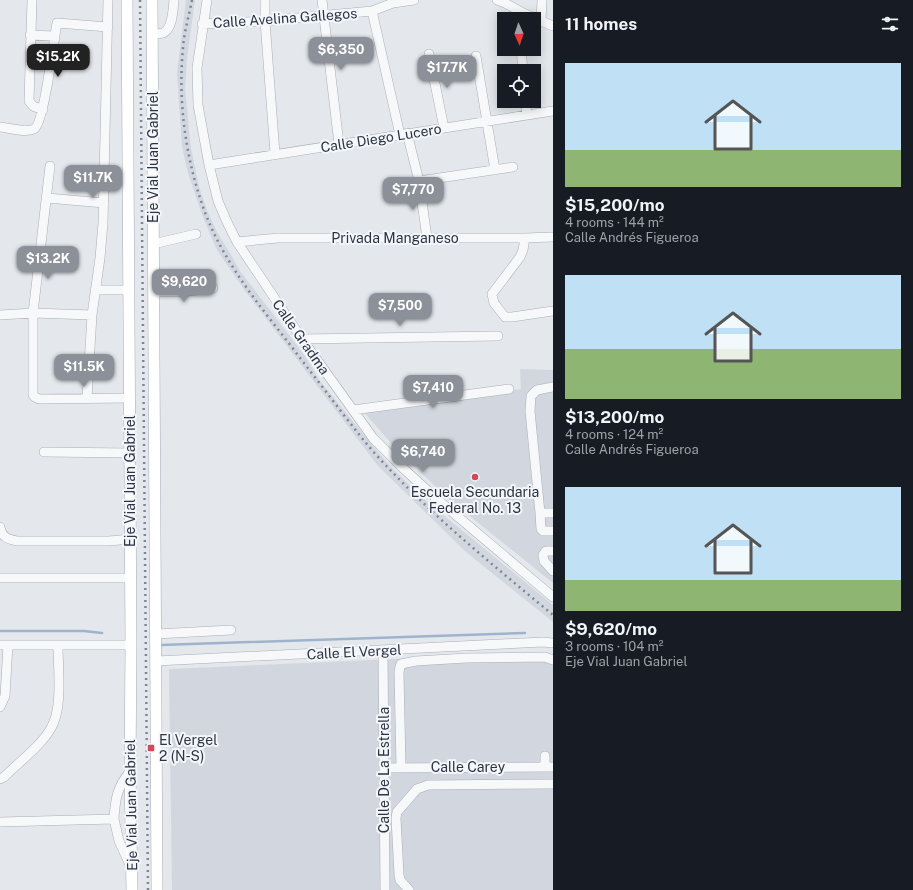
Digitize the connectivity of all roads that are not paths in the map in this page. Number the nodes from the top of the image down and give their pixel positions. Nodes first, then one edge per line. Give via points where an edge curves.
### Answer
1 (32, 0) edge
2 (108, 0) edge
3 (127, 0) edge
4 (152, 0) edge
5 (207, 0) edge
6 (265, 0) edge
7 (322, 0) edge
8 (414, 0) edge
9 (542, 0) edge
10 (502, 1) edge
11 (174, 4) edge
12 (372, 11) junction
13 (517, 12) edge
14 (324, 16) junction
15 (265, 21) junction
16 (541, 21) joint
17 (202, 24) junction
18 (108, 26) junction
19 (553, 26) edge
20 (153, 34) junction
21 (30, 35) junction
22 (54, 36) junction
23 (429, 54) dead end
24 (476, 56) dead end
25 (527, 108) edge
26 (43, 110) junction
27 (553, 111) edge
28 (527, 114) junction
29 (486, 121) junction
30 (0, 127) edge
31 (444, 128) junction
32 (403, 134) junction
33 (339, 144) junction
34 (275, 154) junction
35 (209, 165) junction
36 (50, 166) dead end
37 (513, 167) dead end
38 (495, 170) junction
39 (419, 182) junction
40 (47, 198) junction
41 (104, 203) junction
42 (196, 234) dead end
43 (553, 237) edge
44 (427, 238) junction
45 (525, 238) junction
46 (237, 242) junction
47 (153, 244) junction
48 (213, 288) dead end
49 (95, 290) junction
50 (129, 290) junction
51 (154, 292) junction
52 (553, 311) edge
53 (33, 313) junction
54 (0, 315) edge
55 (92, 315) junction
56 (498, 336) dead end
57 (302, 340) junction
58 (509, 388) dead end
59 (553, 388) edge
60 (87, 398) junction
61 (130, 398) junction
62 (353, 410) junction
63 (44, 452) dead end
64 (130, 453) junction
65 (540, 513) junction
66 (553, 513) edge
67 (0, 527) edge
68 (550, 531) edge
69 (131, 539) junction
70 (553, 550) edge
71 (553, 571) edge
72 (0, 578) edge
73 (131, 578) junction
74 (553, 597) edge
75 (231, 630) dead end
76 (156, 634) junction
77 (553, 643) edge
78 (4, 645) edge
79 (131, 645) junction
80 (58, 646) junction
81 (383, 650) junction
82 (553, 660) edge
83 (156, 661) junction
84 (0, 707) edge
85 (545, 756) dead end
86 (549, 767) edge
87 (384, 768) junction
88 (401, 768) junction
89 (130, 772) junction
90 (0, 779) edge
91 (553, 784) edge
92 (114, 819) junction
93 (0, 822) edge
94 (132, 868) junction
95 (132, 890) edge
96 (158, 890) edge
97 (385, 890) edge
98 (409, 890) edge

1 - 21 street
2 - 18 street
3 - 50 main road, Eje Vial Juan Gabriel
4 - 20 main road, Eje Vial Juan Gabriel
5 - 17 street, Calle Gradma
6 - 15 street
7 - 14 street
8 - 12 street, Calle Avelina Gallegos via 393,3
9 - 16 street
10 - 13 street
11 - 20 street via 167,30 162,34
12 - 14 street, Calle Avelina Gallegos
12 - 32 street
14 - 15 street, Calle Avelina Gallegos
14 - 33 street
15 - 17 street, Calle Avelina Gallegos
15 - 34 street
16 - 19 street
17 - 35 street, Calle Gradma via 197,68 198,98
18 - 22 street via 57,23
18 - 41 street
20 - 47 main road, Eje Vial Juan Gabriel
21 - 22 street
21 - 26 street via 29,101 32,106
22 - 26 street
23 - 31 street
24 - 29 street
25 - 28 street
26 - 30 street via 37,126 33,129
27 - 28 street, Calle Diego Lucero
28 - 29 street, Calle Diego Lucero
29 - 31 street, Calle Diego Lucero
29 - 38 street
31 - 32 street, Calle Diego Lucero
32 - 33 street, Calle Diego Lucero
32 - 39 street
33 - 34 street, Calle Diego Lucero
34 - 35 street, Calle Diego Lucero
35 - 46 street, Calle Gradma via 218,201
36 - 40 street
37 - 38 street
38 - 39 street
39 - 44 street
40 - 41 street
40 - 53 street
41 - 49 street
42 - 47 street
43 - 45 street, Privada Manganeso
44 - 45 street, Privada Manganeso
44 - 46 street, Privada Manganeso via 278,238
45 - 52 street via 520,257 492,294 494,303 505,317
46 - 57 street, Calle Gradma
47 - 51 main road, Eje Vial Juan Gabriel
48 - 51 street
49 - 50 street
49 - 55 street
50 - 61 main road, Eje Vial Juan Gabriel
51 - 76 main road, Eje Vial Juan Gabriel
53 - 54 street
53 - 55 street
53 - 60 street via 35,397
55 - 60 street
56 - 57 street
57 - 62 street, Calle Gradma
58 - 62 street
59 - 65 street via 537,390 531,396 530,411
60 - 61 street
61 - 64 main road, Eje Vial Juan Gabriel
62 - 74 street, Calle Gradma via 373,438 406,471
63 - 64 street
64 - 69 main road, Eje Vial Juan Gabriel
65 - 66 street
65 - 68 street via 541,529
67 - 69 street via 3,536 17,541
69 - 73 main road, Eje Vial Juan Gabriel
70 - 71 street via 546,550 543,555 544,561
72 - 73 street
73 - 79 main road, Eje Vial Juan Gabriel
75 - 76 street
76 - 83 main road, Eje Vial Juan Gabriel
77 - 81 street, Calle El Vergel
78 - 80 street
78 - 84 street via 5,696
79 - 80 street
79 - 89 main road, Eje Vial Juan Gabriel
80 - 90 street via 58,711 52,727
81 - 83 street, Calle El Vergel
81 - 87 street, Calle De La Estrella
82 - 88 street via 545,657 477,658 401,664
83 - 96 main road, Eje Vial Juan Gabriel
85 - 86 street
86 - 88 street, Calle Carey
87 - 88 street, Calle Carey
87 - 97 street, Calle De La Estrella
89 - 92 street via 119,788
89 - 94 main road, Eje Vial Juan Gabriel
91 - 98 street via 428,785 417,789 397,812 396,818 398,875
92 - 93 street
92 - 94 street via 119,841
94 - 95 main road, Eje Vial Juan Gabriel

